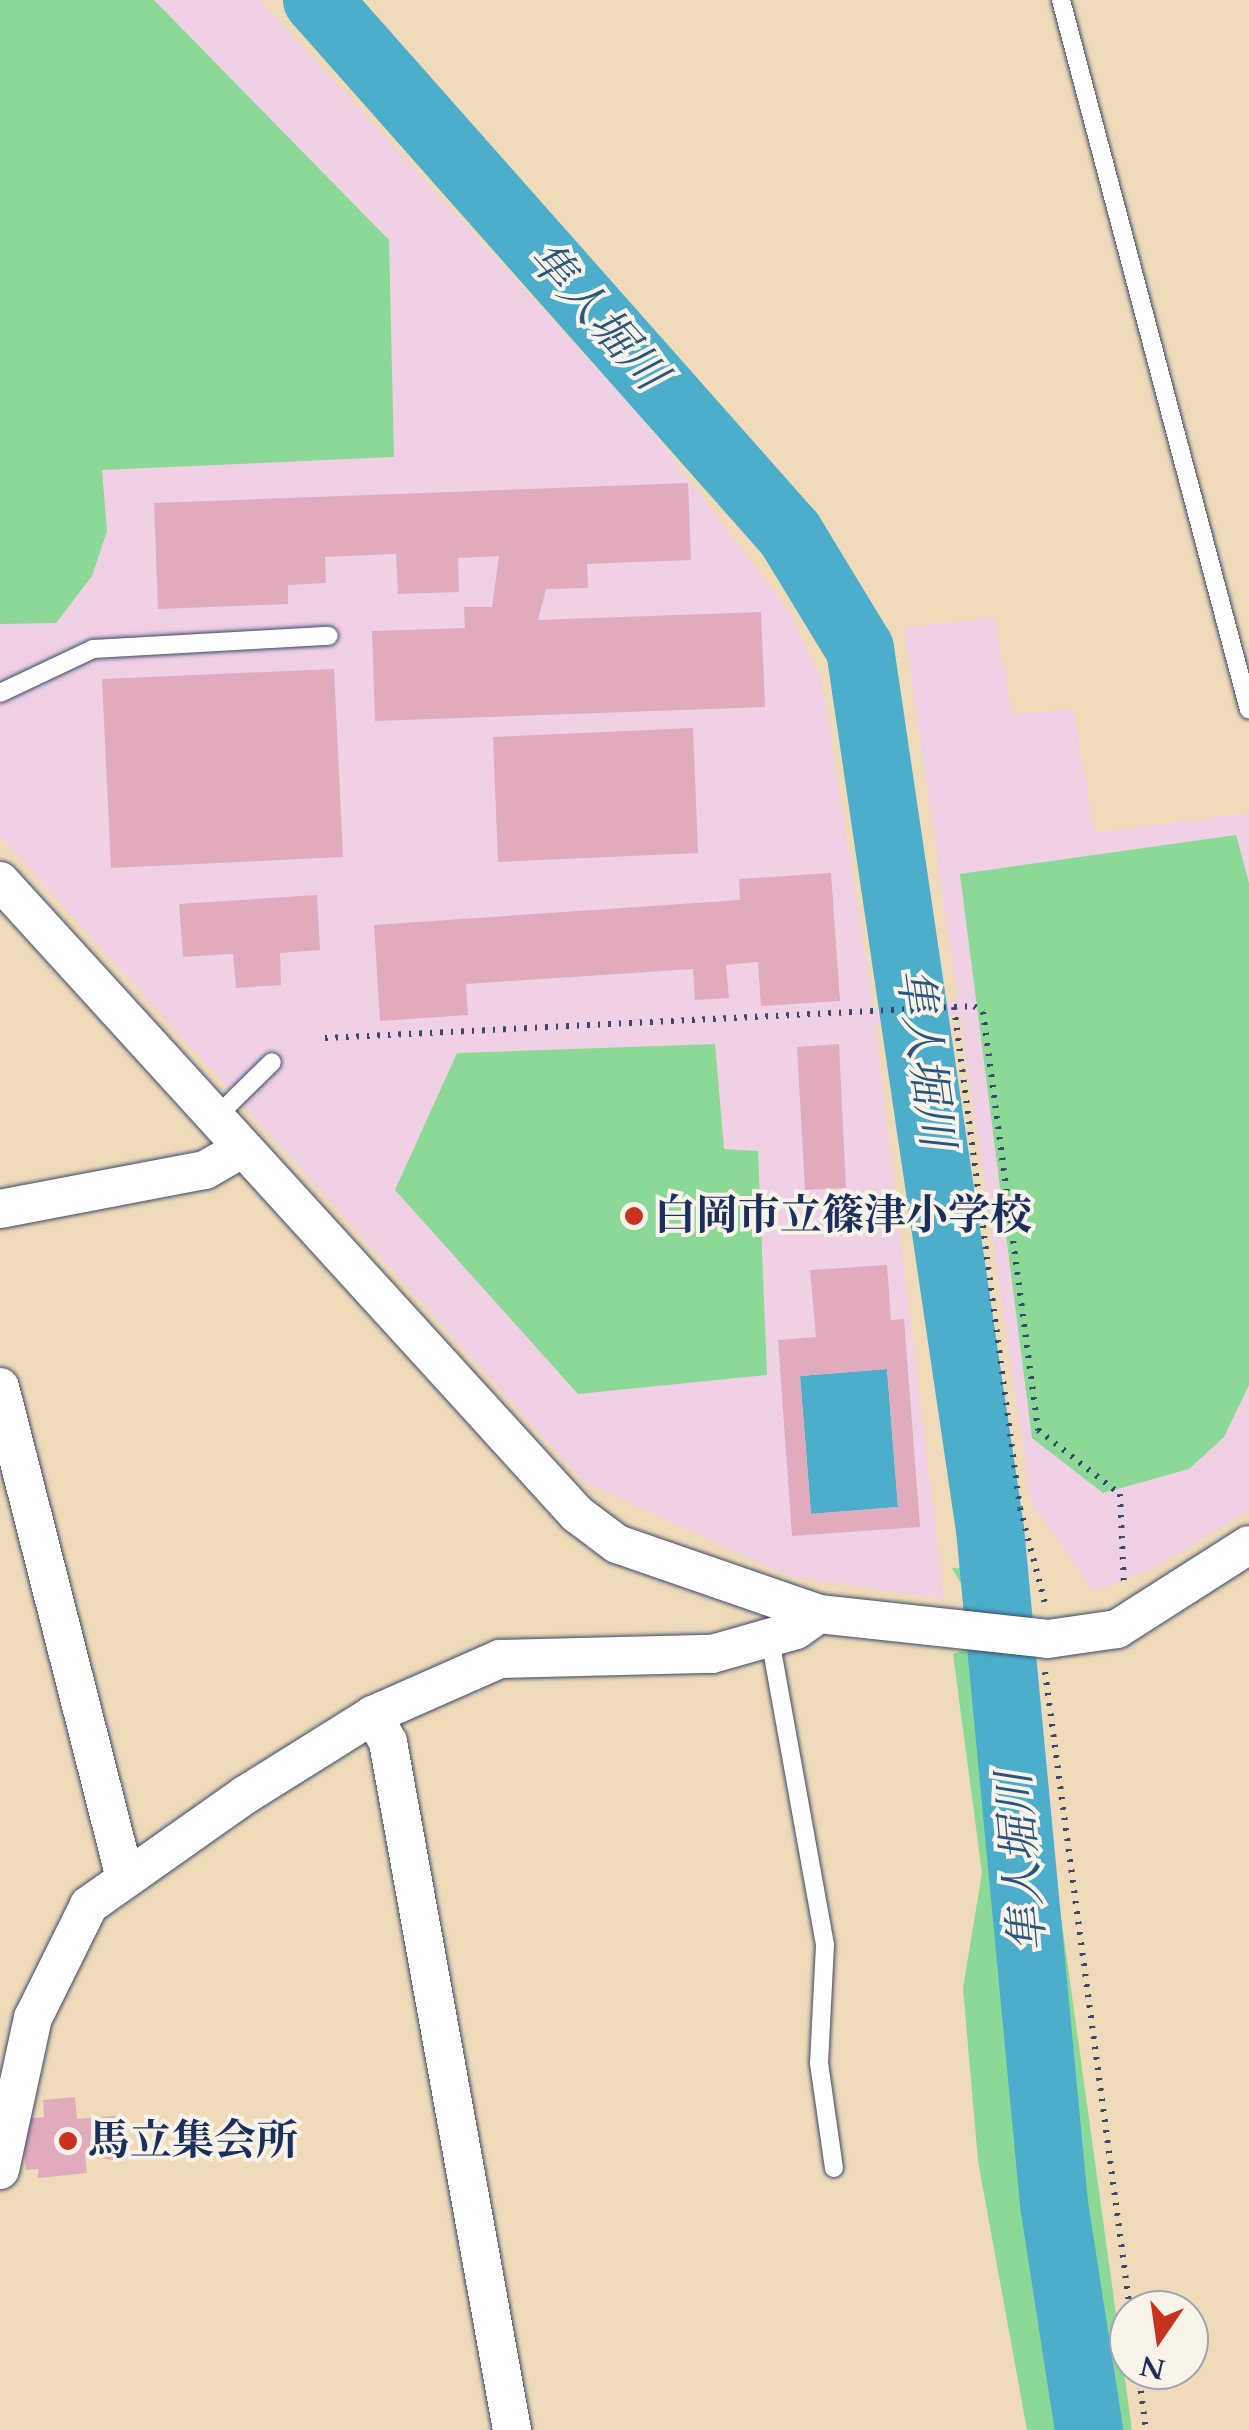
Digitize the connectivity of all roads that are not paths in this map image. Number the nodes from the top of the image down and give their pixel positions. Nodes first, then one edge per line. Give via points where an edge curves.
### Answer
1 (1061, 0) edge
2 (329, 636) dead end
3 (0, 694) edge
4 (1249, 710) edge
5 (0, 881) edge
6 (272, 1062) dead end
7 (214, 1120) junction
8 (242, 1149) junction
9 (0, 1209) edge
10 (0, 1387) edge
11 (1249, 1545) edge
12 (819, 1614) junction
13 (770, 1639) junction
14 (373, 1715) junction
15 (125, 1878) junction
16 (834, 2168) dead end
17 (0, 2170) edge
18 (512, 2430) edge

1 - 4 lane
2 - 3 lane via 93,650
5 - 7 street
6 - 7 lane
7 - 8 street
8 - 9 street via 205,1170
8 - 12 street via 577,1514 662,1566
10 - 15 street
11 - 12 street via 1118,1629 1041,1640
12 - 13 street
13 - 14 street via 712,1654 500,1659
13 - 16 lane via 825,1945 818,2064
14 - 15 street
14 - 18 street via 388,1742
15 - 17 street via 89,1905 32,2018

